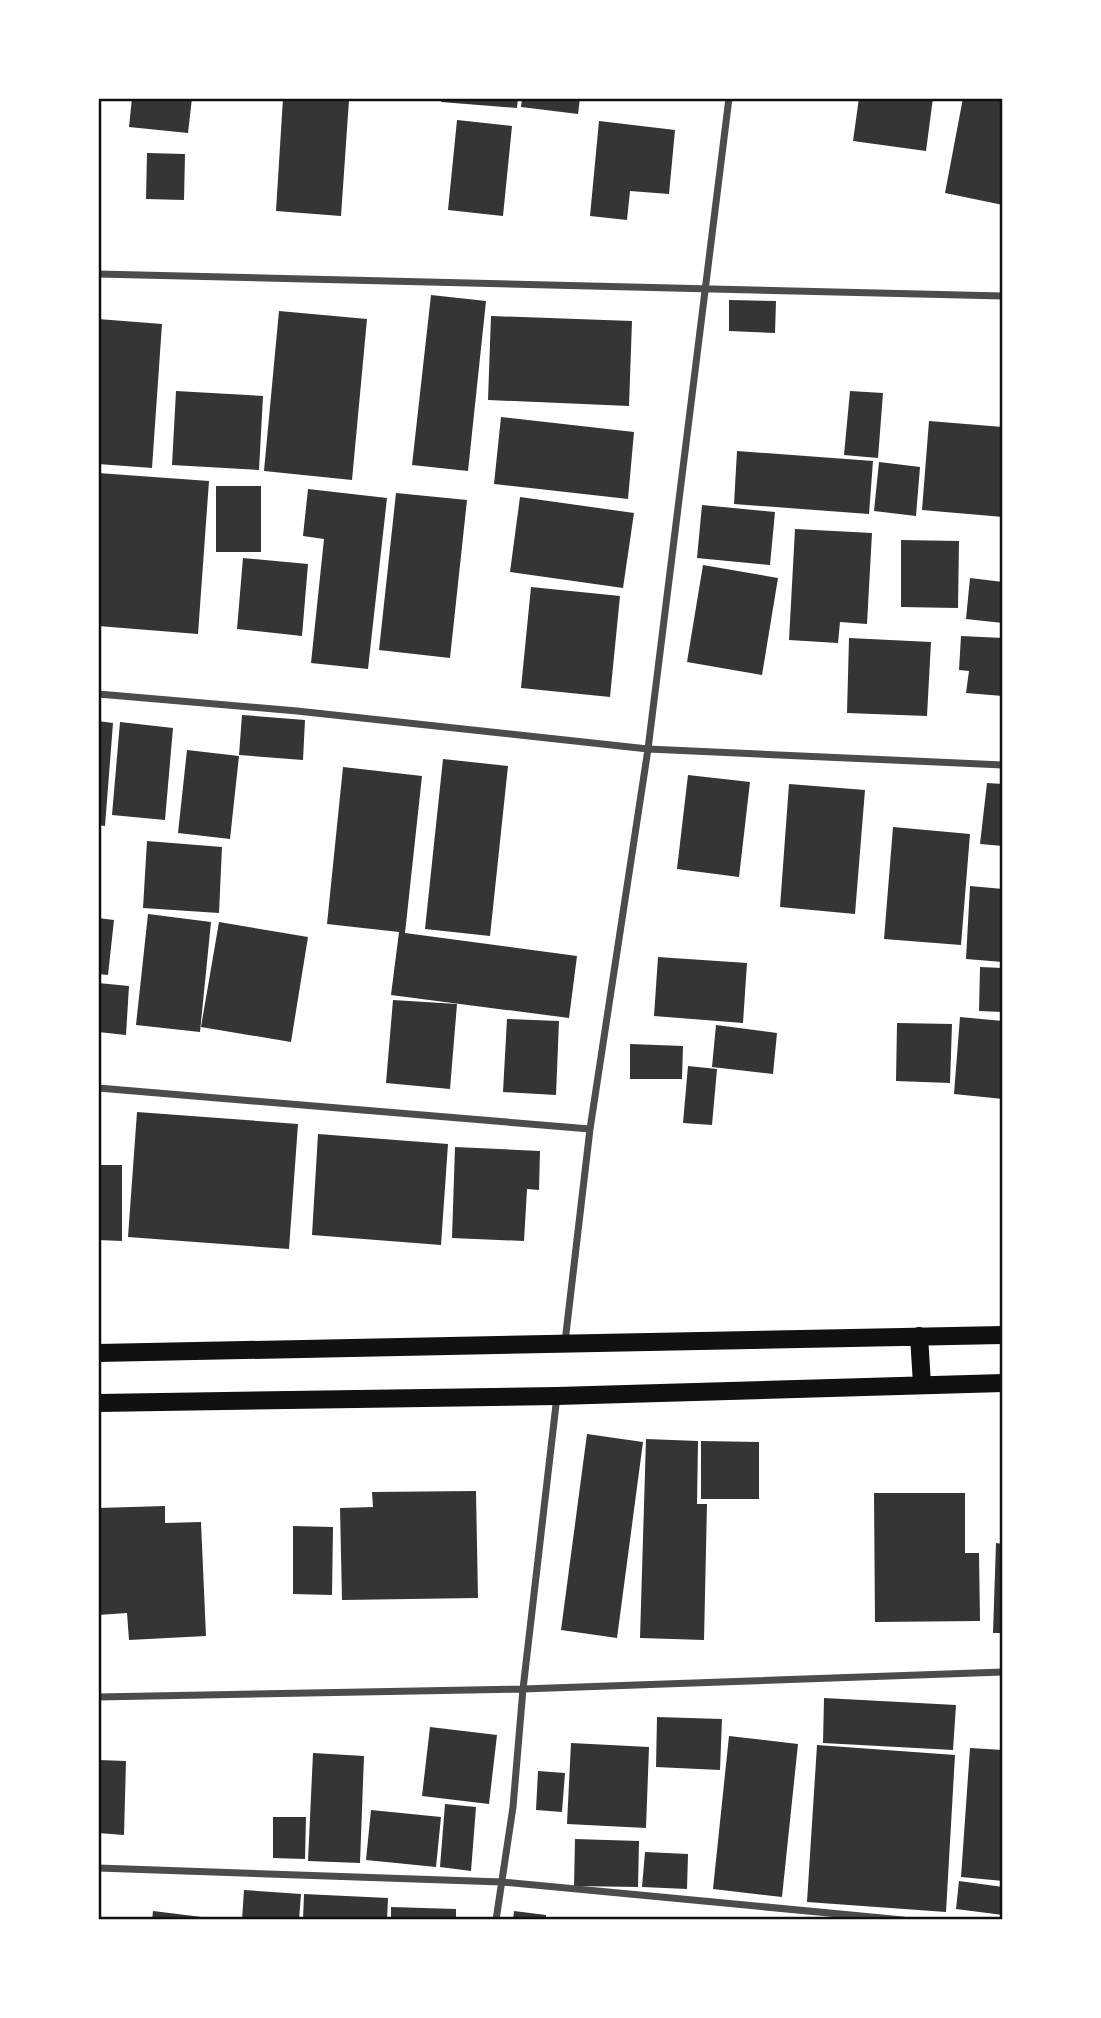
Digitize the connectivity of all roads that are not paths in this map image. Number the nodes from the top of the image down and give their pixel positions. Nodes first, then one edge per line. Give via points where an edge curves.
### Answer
1 (729, 98) edge
2 (98, 274) edge
3 (704, 289) junction
4 (1003, 296) edge
5 (98, 694) edge
6 (648, 749) junction
7 (1003, 765) edge
8 (98, 1088) edge
9 (590, 1129) junction
10 (1003, 1335) edge
11 (919, 1336) junction
12 (565, 1342) junction
13 (98, 1353) edge
14 (1003, 1383) edge
15 (922, 1384) junction
16 (557, 1396) junction
17 (98, 1403) edge
18 (1003, 1672) edge
19 (523, 1689) junction
20 (98, 1697) edge
21 (98, 1868) edge
22 (502, 1882) junction
23 (496, 1920) edge
24 (904, 1920) edge

1 - 3 street
2 - 3 street
3 - 4 street
3 - 6 street
5 - 6 street
6 - 7 street
6 - 9 street
8 - 9 street
9 - 12 street
10 - 11 main road
11 - 12 main road
11 - 15 main road
12 - 13 main road
14 - 15 main road
15 - 16 main road
16 - 17 main road
16 - 19 street
18 - 19 street
19 - 20 street
19 - 22 street
21 - 22 street
22 - 23 street
22 - 24 street

